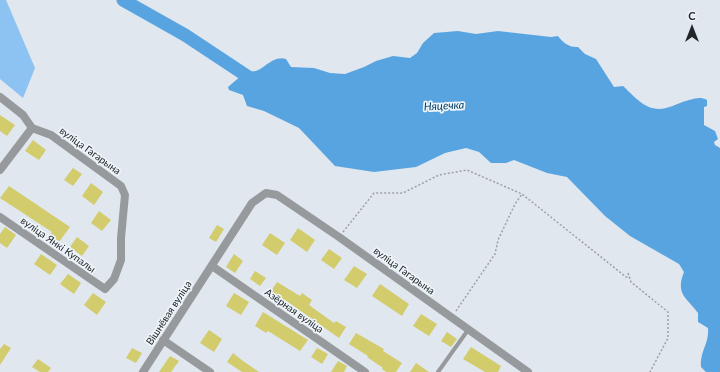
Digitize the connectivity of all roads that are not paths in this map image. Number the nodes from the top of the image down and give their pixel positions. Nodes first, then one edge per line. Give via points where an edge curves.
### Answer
1 (0, 97) edge
2 (32, 128) junction
3 (0, 170) edge
4 (266, 193) joint
5 (0, 217) edge
6 (212, 266) junction
7 (105, 289) joint
8 (468, 330) junction
9 (163, 340) junction
10 (143, 372) edge
11 (210, 372) edge
12 (364, 372) edge
13 (438, 372) edge
14 (528, 372) edge

1 - 2 street via 23,115
2 - 3 street
2 - 7 street, вуліца Гагарына via 51,134 121,186 125,195 121,260 114,279
4 - 6 street, Вішнёвая вуліца via 252,203
4 - 8 street, вуліца Гагарына via 277,195 339,237
5 - 7 street, вуліца Янкі Купалы
6 - 9 street, Вішнёвая вуліца
6 - 12 street, Азёрная вуліца
8 - 13 lane
8 - 14 street, вуліца Гагарына
9 - 10 street, Вішнёвая вуліца
9 - 11 street

